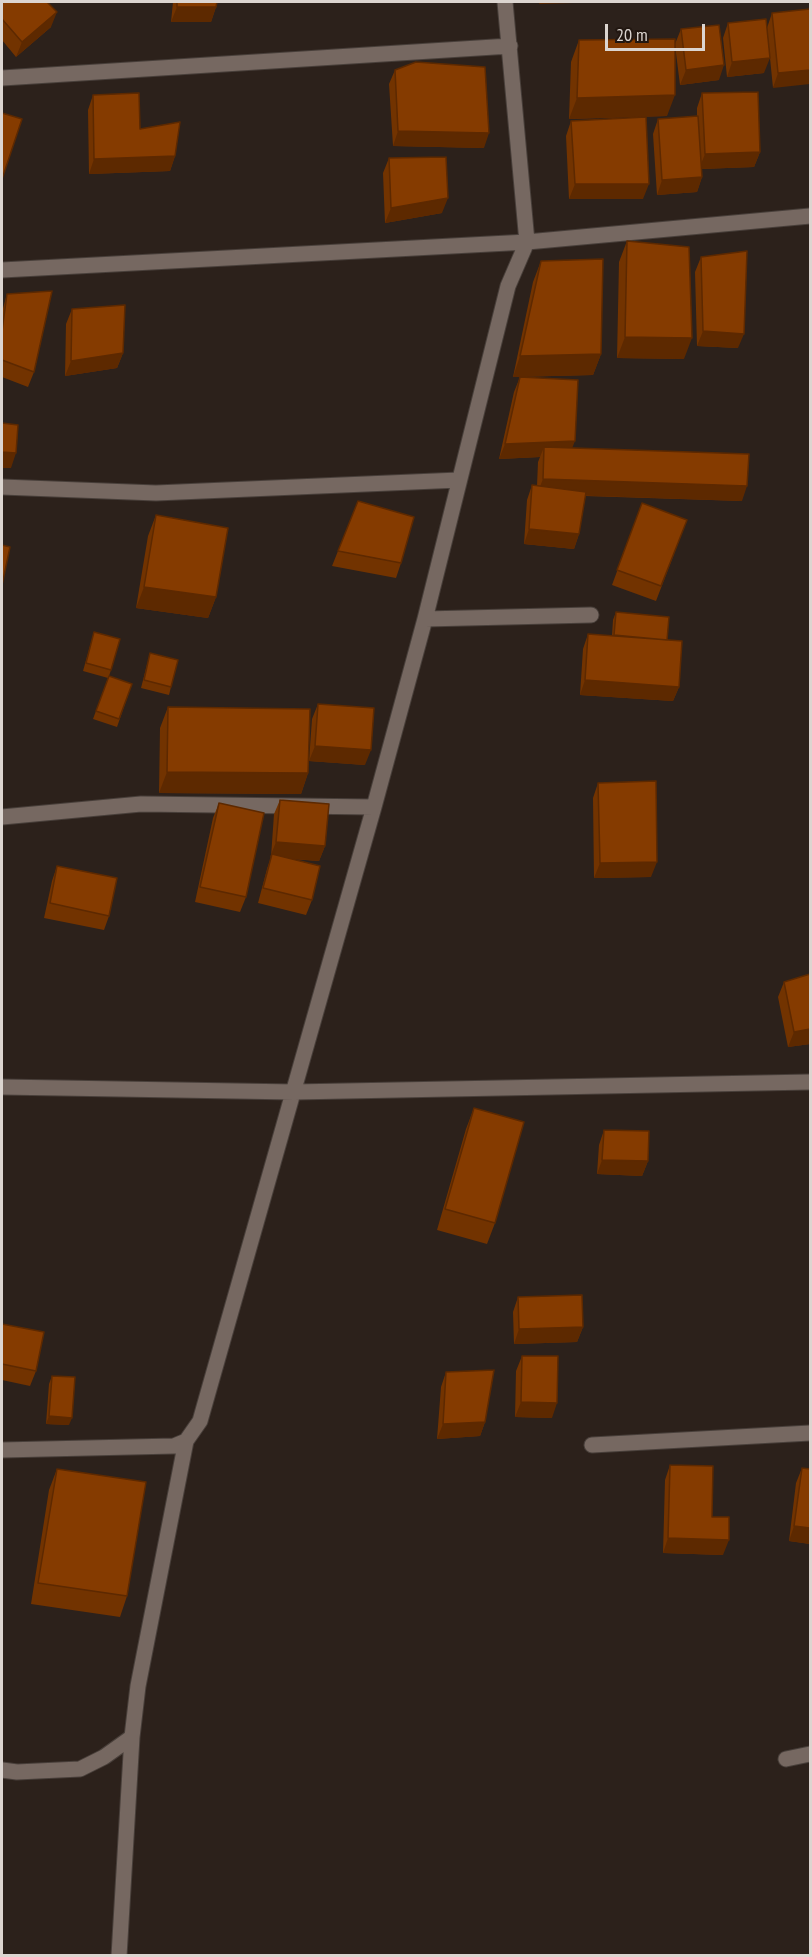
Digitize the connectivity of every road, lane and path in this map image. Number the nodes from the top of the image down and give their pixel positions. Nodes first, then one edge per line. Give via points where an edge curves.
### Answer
1 (505, 2) edge
2 (510, 46) junction
3 (2, 78) edge
4 (810, 216) edge
5 (527, 242) junction
6 (2, 270) edge
7 (459, 480) junction
8 (2, 488) edge
9 (591, 615) dead end
10 (425, 619) junction
11 (374, 807) junction
12 (2, 817) edge
13 (810, 1083) edge
14 (2, 1087) edge
15 (294, 1092) junction
16 (810, 1433) edge
17 (186, 1441) junction
18 (592, 1445) dead end
19 (2, 1450) edge
20 (132, 1737) junction
21 (810, 1754) edge
22 (786, 1759) dead end
23 (2, 1770) edge
24 (119, 1956) edge

1 - 2 street
2 - 3 street
2 - 5 street
4 - 5 street
5 - 6 street
5 - 7 street via 508,286
7 - 8 street via 156,493
7 - 10 street
9 - 10 street
10 - 11 street
11 - 12 street via 141,804
11 - 15 street
13 - 15 street
14 - 15 street
15 - 17 street via 200,1421
16 - 18 street
17 - 19 street via 163,1447
17 - 20 street via 138,1686
20 - 23 street via 80,1769
20 - 24 street
21 - 22 street

